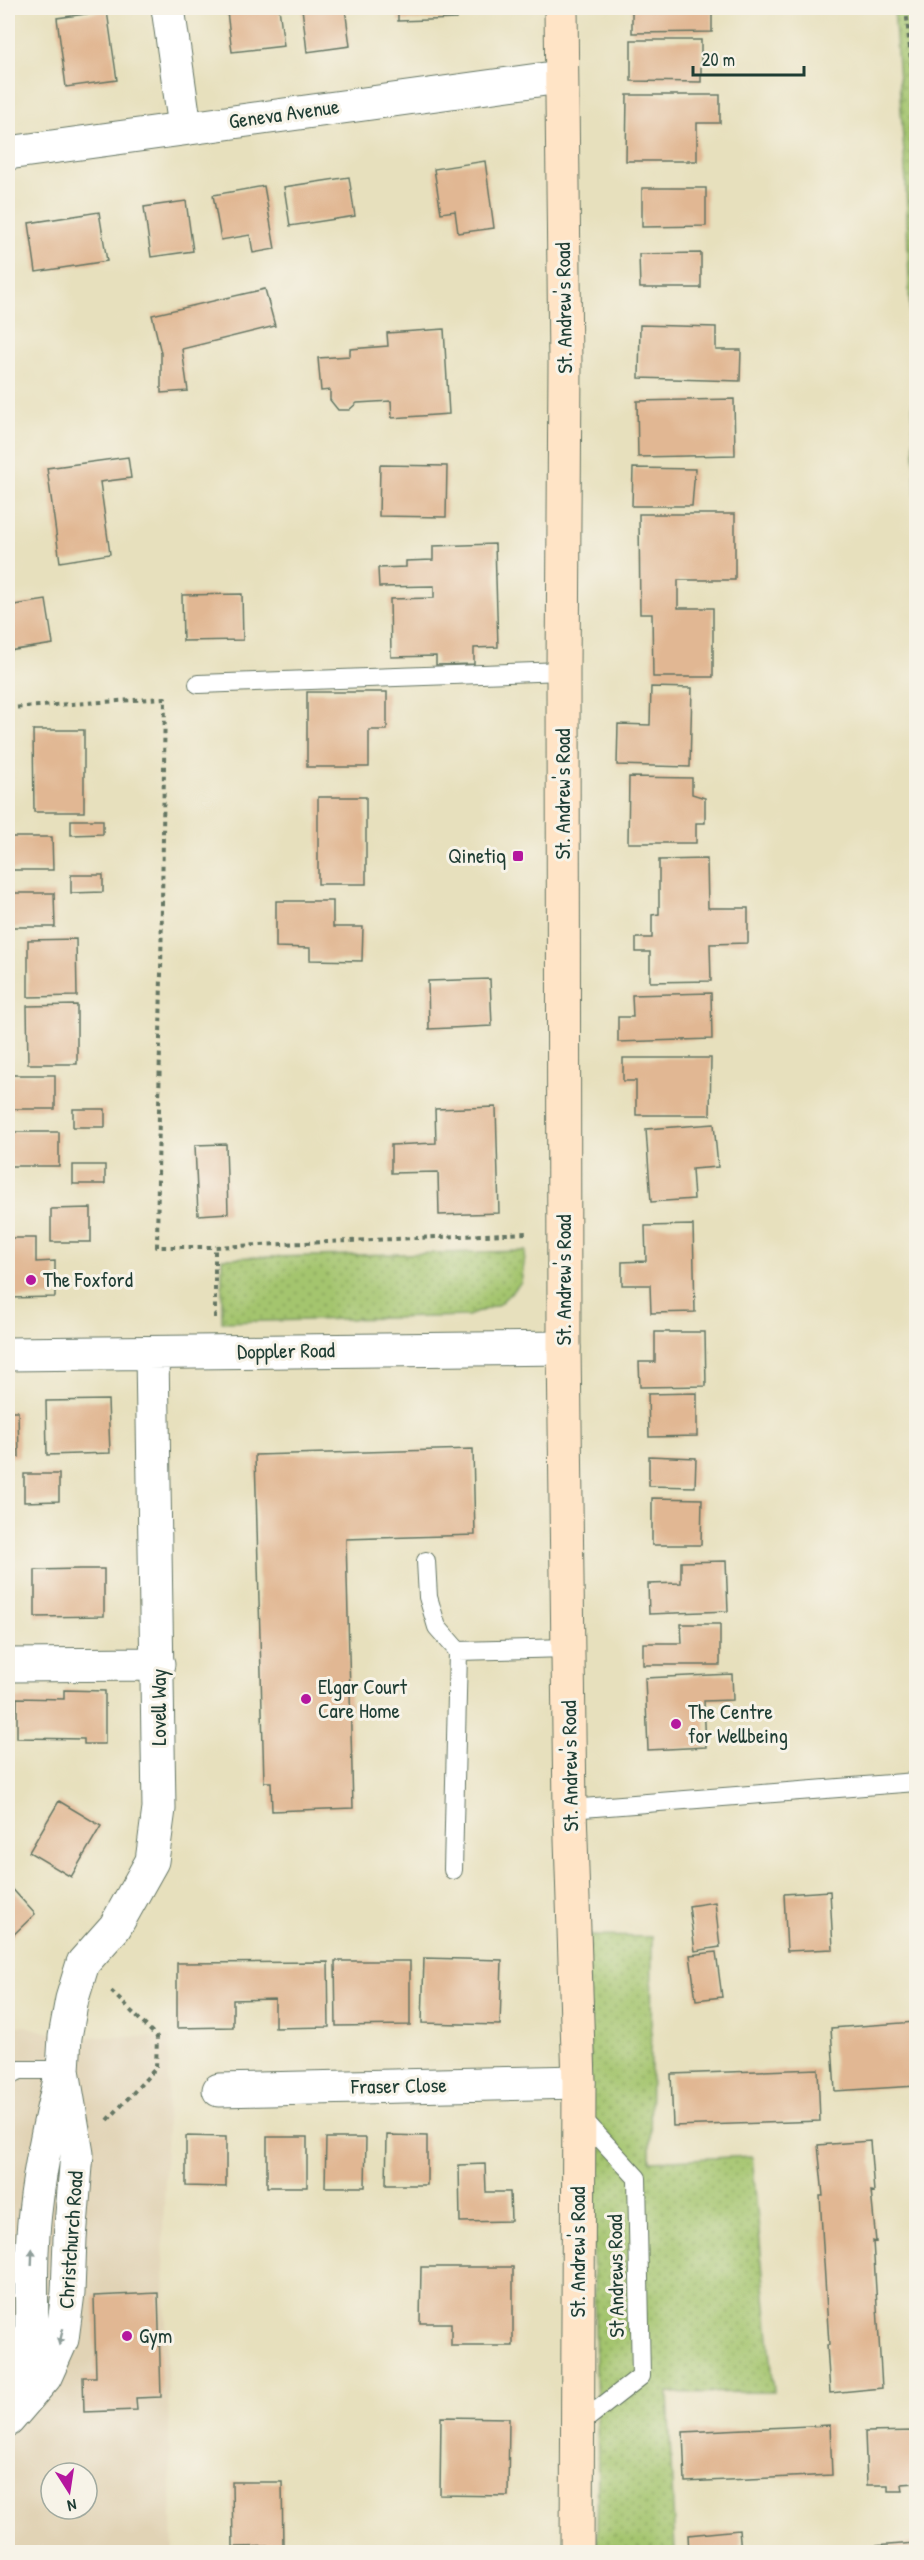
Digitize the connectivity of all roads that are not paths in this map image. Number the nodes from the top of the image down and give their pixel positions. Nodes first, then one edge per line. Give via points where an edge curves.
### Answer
1 (168, 8) edge
2 (561, 8) edge
3 (560, 77) junction
4 (185, 127) junction
5 (8, 153) edge
6 (563, 671) junction
7 (198, 684) dead end
8 (564, 1348) junction
9 (152, 1353) junction
10 (8, 1354) edge
11 (426, 1561) dead end
12 (568, 1648) junction
13 (458, 1651) junction
14 (159, 1664) junction
15 (8, 1665) edge
16 (916, 1782) edge
17 (570, 1809) junction
18 (453, 1870) dead end
19 (64, 2037) joint
20 (63, 2070) junction
21 (8, 2076) edge
22 (579, 2082) junction
23 (219, 2090) dead end
24 (579, 2115) junction
25 (16, 2410) edge
26 (577, 2426) junction
27 (578, 2553) edge

1 - 4 street
2 - 3 street, St. Andrew's Road
3 - 4 street, Geneva Avenue
3 - 6 street, St. Andrew's Road via 565,363
4 - 5 street, Geneva Avenue
6 - 7 lane
6 - 8 street, St. Andrew's Road
8 - 9 street, Doppler Road
8 - 12 street, St. Andrew's Road
9 - 10 street, Doppler Road
9 - 14 street, Lovell Way
11 - 13 lane via 428,1597 437,1627
12 - 13 lane
12 - 17 street, St. Andrew's Road
13 - 18 lane
14 - 15 street
14 - 19 street, Lovell Way via 159,1809 152,1861 115,1927 83,1963
16 - 17 lane
17 - 22 street, St. Andrew's Road
19 - 20 street, Christchurch Road
20 - 21 lane via 20,2070
25 -> 20 street, Christchurch Road via 32,2362 33,2238 47,2134
20 -> 25 street, Christchurch Road via 77,2154 62,2339 45,2377
22 - 23 street, Fraser Close
22 - 24 street, St. Andrew's Road
24 - 26 street, St. Andrew's Road
24 - 26 lane, St Andrews Road via 637,2178 641,2376
26 - 27 street, St. Andrew's Road

